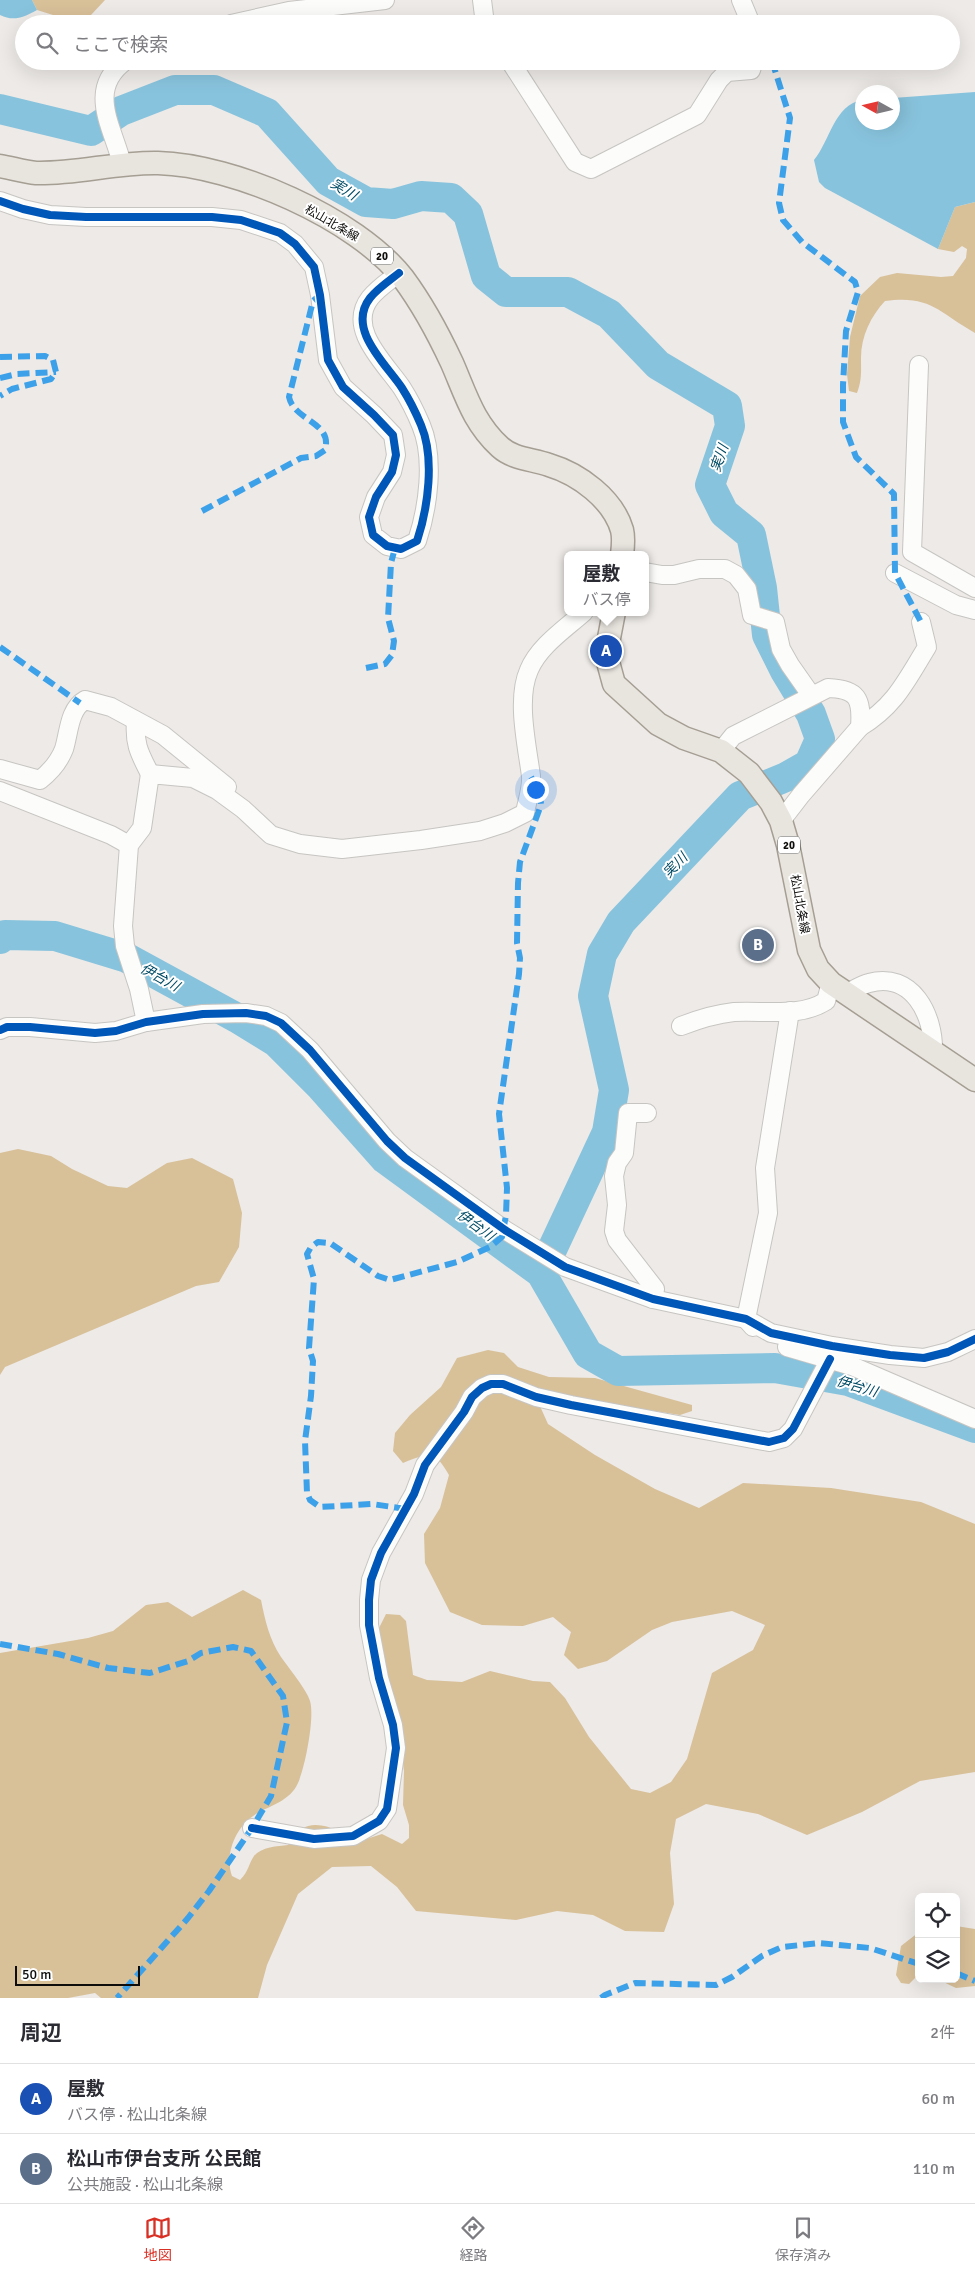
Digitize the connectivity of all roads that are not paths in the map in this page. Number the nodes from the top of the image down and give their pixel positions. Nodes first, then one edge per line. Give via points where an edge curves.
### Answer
1 (385, 0) edge
2 (482, 0) edge
3 (741, 0) edge
4 (271, 15) edge
5 (484, 15) edge
6 (747, 15) edge
7 (114, 70) edge
8 (516, 70) edge
9 (751, 70) edge
10 (122, 164) junction
11 (0, 166) edge
12 (0, 201) edge
13 (398, 273) junction
14 (919, 365) dead end
15 (622, 551) edge
16 (649, 572) edge
17 (895, 573) dead end
18 (975, 588) edge
19 (975, 610) edge
20 (580, 616) edge
21 (613, 616) edge
22 (921, 622) dead end
23 (805, 698) junction
24 (136, 721) junction
25 (860, 727) junction
26 (721, 751) junction
27 (0, 769) edge
28 (150, 774) junction
29 (0, 791) edge
30 (243, 809) junction
31 (781, 821) junction
32 (129, 845) junction
33 (839, 988) junction
34 (790, 1011) junction
35 (146, 1022) junction
36 (681, 1026) dead end
37 (0, 1030) edge
38 (933, 1051) junction
39 (975, 1080) edge
40 (647, 1113) dead end
41 (653, 1299) junction
42 (746, 1319) junction
43 (975, 1339) edge
44 (827, 1364) junction
45 (975, 1419) edge
46 (252, 1828) dead end

1 - 4 street
2 - 5 street
3 - 6 street
7 - 10 street via 104,87 104,108
8 - 9 street via 575,162 591,169 697,115 727,72
10 - 11 main road, 松山北条線 / 20 via 34,173
10 - 13 main road, 松山北条線 / 20 via 158,163 205,170 281,193 363,240
12 - 13 street via 50,215 241,220 280,233 295,244 314,267 328,360 343,387 393,435 396,454 392,472 369,517 372,535 387,546 401,549 417,541 424,519 429,450 422,426 402,389 373,350 365,331 363,314 369,299
13 - 15 main road, 松山北条線 / 20 via 435,326 472,413 485,433 503,450 525,460 557,468 596,492 613,510 622,532
14 - 18 street via 912,552
16 - 23 street via 674,575 699,568 726,569 736,575 747,589 752,615 775,622 781,649
17 - 19 street via 956,605
20 - 30 street via 546,646 529,670 523,696 531,777 525,813 480,831 342,848 300,844 271,835
21 - 26 main road, 松山北条線 / 20 via 608,662 614,684 658,724 684,738
22 - 25 street via 927,647 892,703
23 - 25 street via 828,688 843,688 854,694 859,702
23 - 26 street via 733,736
24 - 27 street via 111,707 85,700 74,710 63,751 51,771 40,780
24 - 28 street via 134,738
24 - 30 street via 163,735 225,785 238,796
25 - 31 street
26 - 31 main road, 松山北条線 / 20 via 749,773
28 - 30 street via 193,778
28 - 32 street via 142,828
29 - 32 street via 112,835
31 - 33 main road, 松山北条線 / 20 via 809,950 818,969
32 - 35 street via 123,926 125,946
33 - 34 street via 816,1008
33 - 38 main road, 松山北条線 / 20
33 - 38 street via 887,982 903,985 915,994 926,1014 934,1035
34 - 36 street via 733,1012 702,1017
34 - 42 street via 765,1168 768,1213
35 - 37 street via 95,1033 30,1027
35 - 41 street via 202,1014 246,1013 266,1016 281,1023 310,1050 387,1141 426,1175 504,1230 565,1267
38 - 39 main road, 松山北条線 / 20
40 - 41 street via 628,1113 624,1153 616,1163 614,1176 617,1205 614,1231 617,1240 655,1289
41 - 42 street
42 - 43 street via 771,1333 890,1355 924,1358 948,1352
42 - 44 street via 765,1340
44 - 45 street via 852,1366
44 - 46 street via 793,1429 784,1438 769,1442 571,1405 536,1397 503,1384 482,1388 472,1397 425,1465 414,1494 381,1553 372,1580 369,1625 396,1748 387,1809 379,1821 353,1836 314,1840

